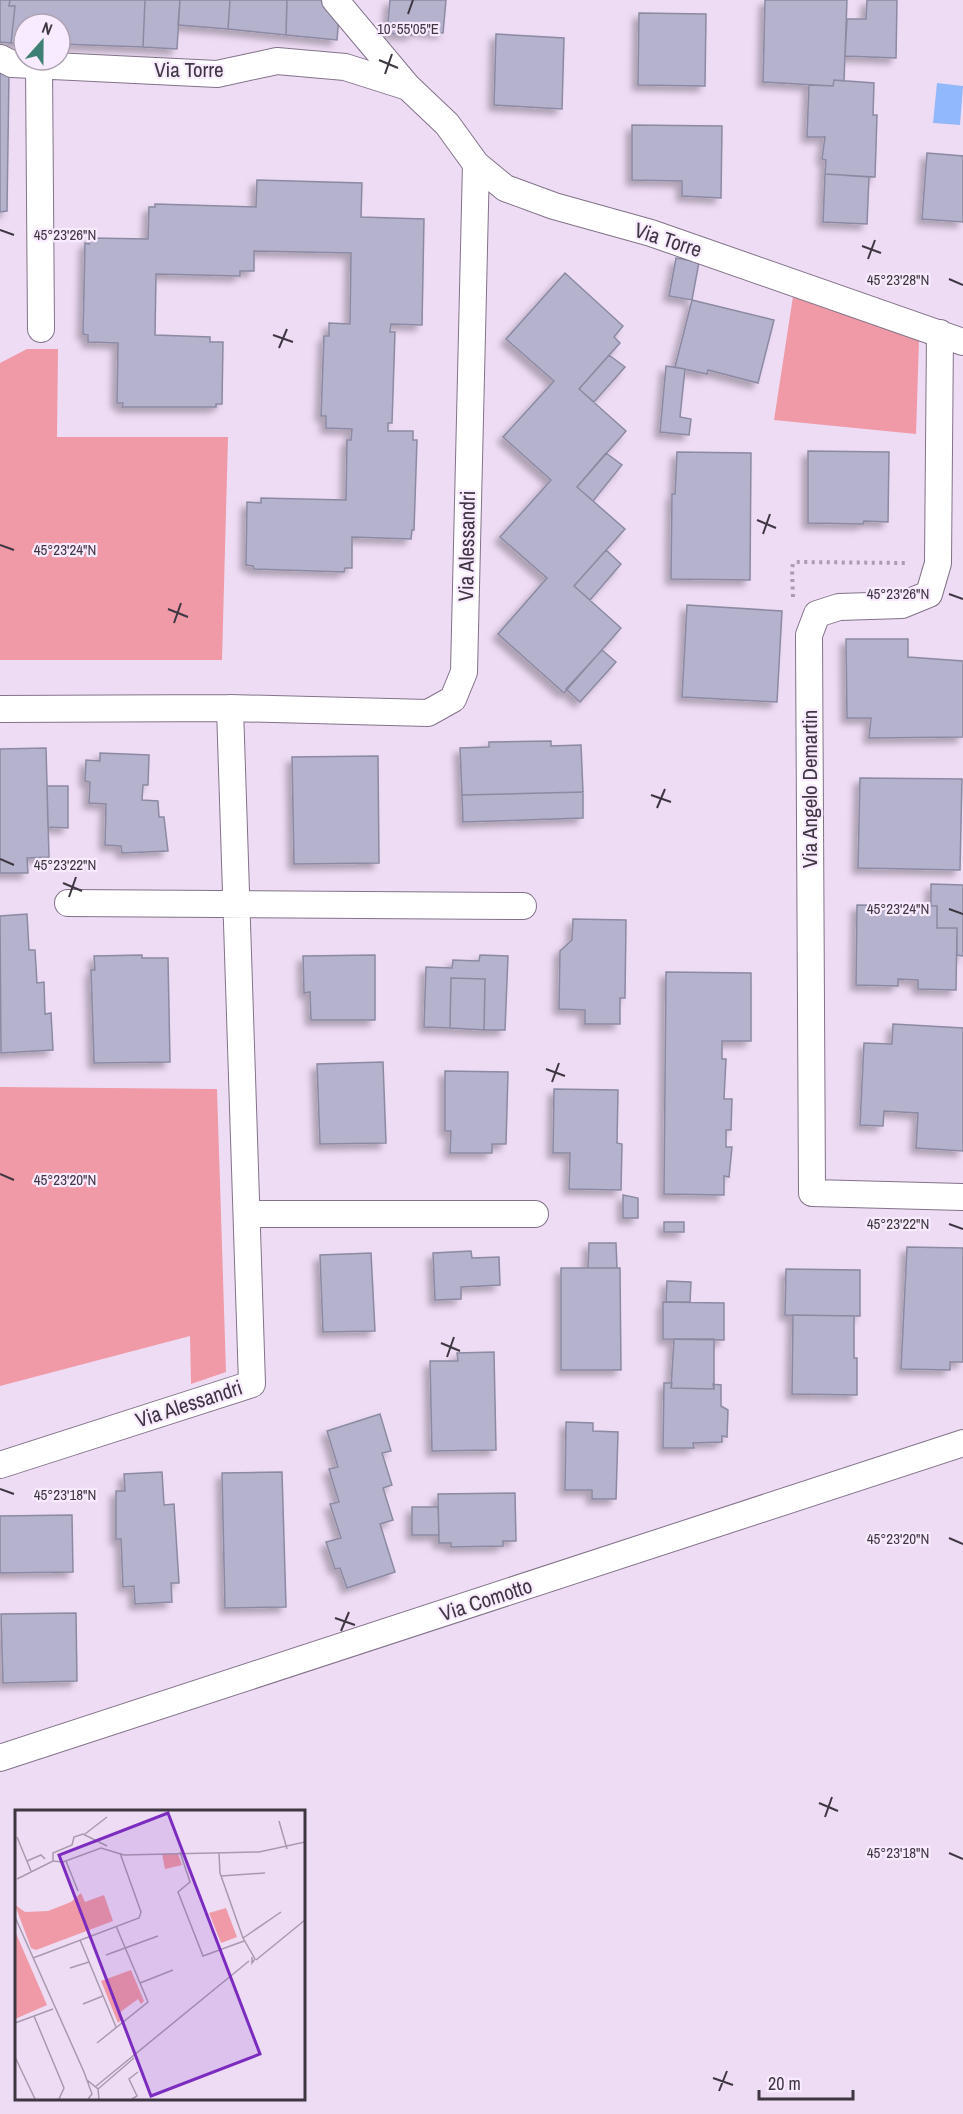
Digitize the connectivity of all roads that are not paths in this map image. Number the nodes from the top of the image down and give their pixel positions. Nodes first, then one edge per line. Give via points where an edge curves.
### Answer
1 (335, 0) edge
2 (72, 67) edge
3 (39, 72) edge
4 (408, 87) junction
5 (476, 164) junction
6 (41, 329) dead end
7 (952, 338) edge
8 (230, 708) junction
9 (0, 709) edge
10 (68, 903) dead end
11 (236, 904) junction
12 (523, 906) dead end
13 (963, 1197) edge
14 (247, 1214) junction
15 (535, 1214) dead end
16 (963, 1443) edge
17 (0, 1465) edge
18 (3, 1758) edge

1 - 4 street, Via Torre
2 - 4 street, Via Torre via 217,74 278,61 345,68
3 - 6 street
4 - 5 street, Via Torre via 447,124
5 - 7 street, Via Torre via 505,188 554,206 651,233
5 - 8 street, Via Alessandri via 464,672 453,699 428,713
7 - 13 street, Via Angelo Demartin via 938,563 929,594 902,605 839,607 816,614 809,635 812,1193
8 - 9 street, Via Alessandri
8 - 11 street, Via Alessandri
10 - 11 street
11 - 12 street
11 - 14 street, Via Alessandri
14 - 15 street
14 - 17 street, Via Alessandri via 252,1384
16 - 18 street, Via Comotto

